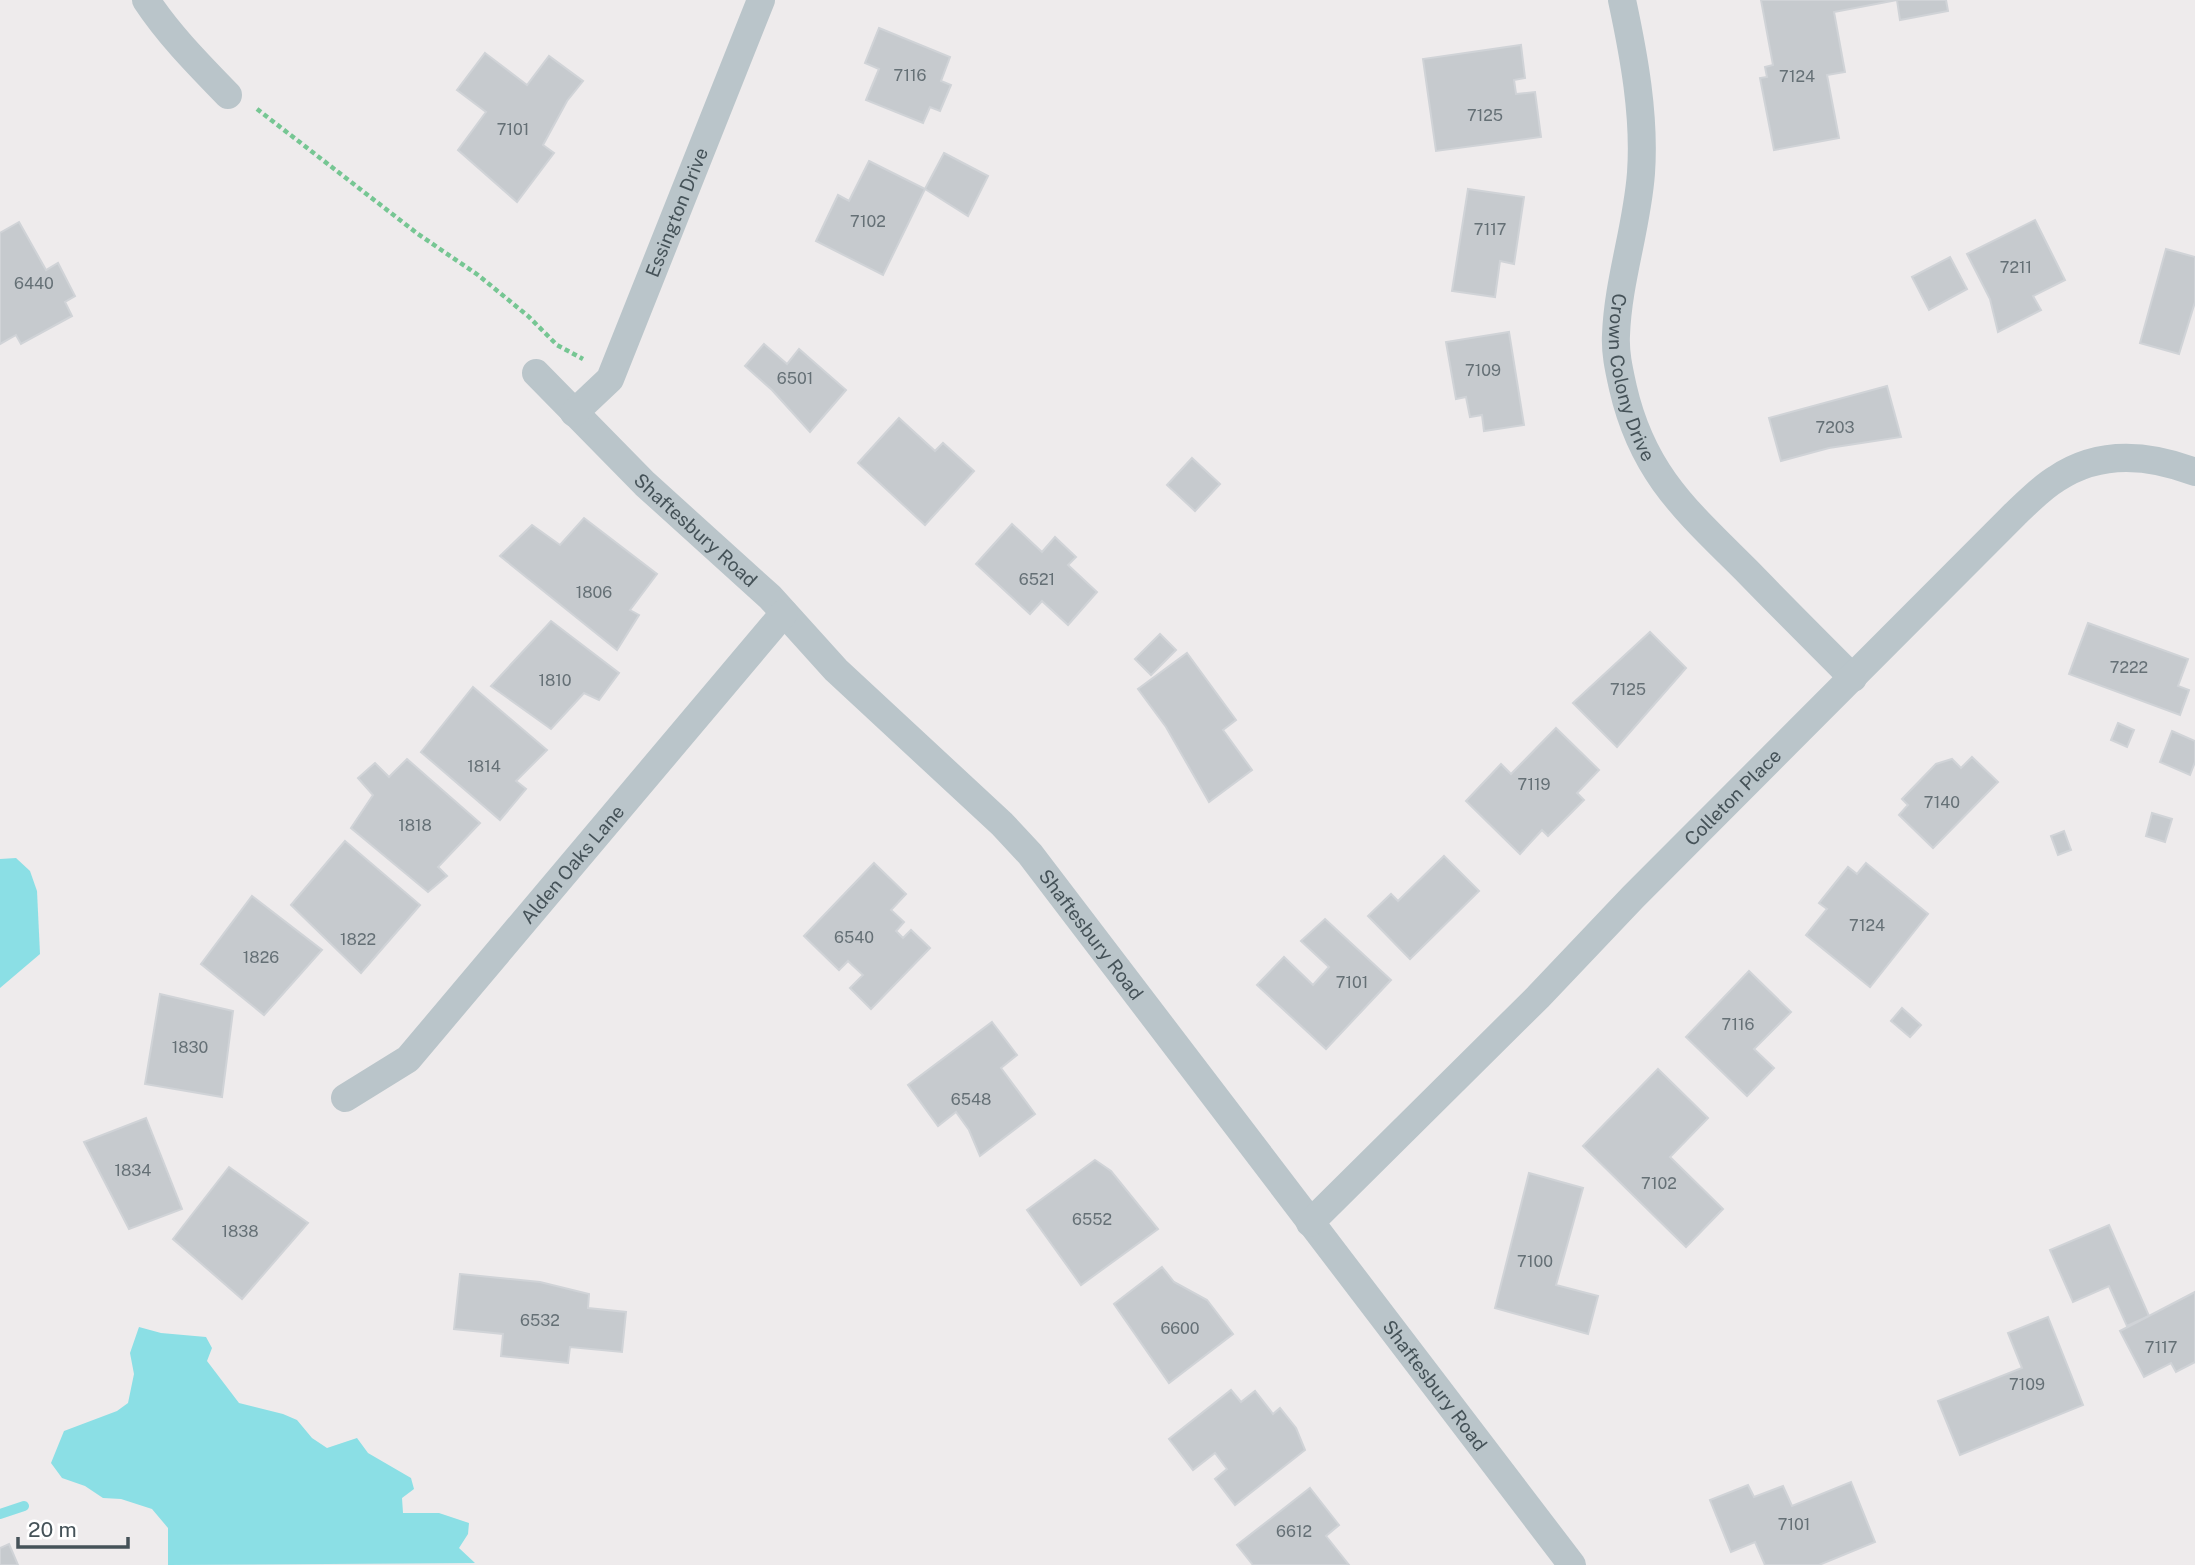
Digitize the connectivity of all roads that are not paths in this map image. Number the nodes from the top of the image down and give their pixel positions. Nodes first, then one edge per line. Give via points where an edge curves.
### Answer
1 (146, 0) edge
2 (761, 0) edge
3 (1622, 0) edge
4 (228, 95) road end
5 (536, 373) dead end
6 (575, 413) junction
7 (2195, 472) edge
8 (784, 613) junction
9 (1853, 678) junction
10 (345, 1098) dead end
11 (1310, 1223) junction
12 (1572, 1565) edge

1 - 4 street
2 - 6 street, Essington Drive via 610,379
3 - 9 street, Crown Colony Drive via 1633,51 1641,131 1641,173 1620,286 1616,337 1630,418 1648,458 1675,499
5 - 6 street, Shaftesbury Road
6 - 8 street, Shaftesbury Road
7 - 9 street, Colleton Place via 2166,461 2127,457 2070,470 2015,514
8 - 10 street, Alden Oaks Lane via 408,1059
8 - 11 street, Shaftesbury Road via 836,670 1030,854
9 - 11 street, Colleton Place
11 - 12 street, Shaftesbury Road

